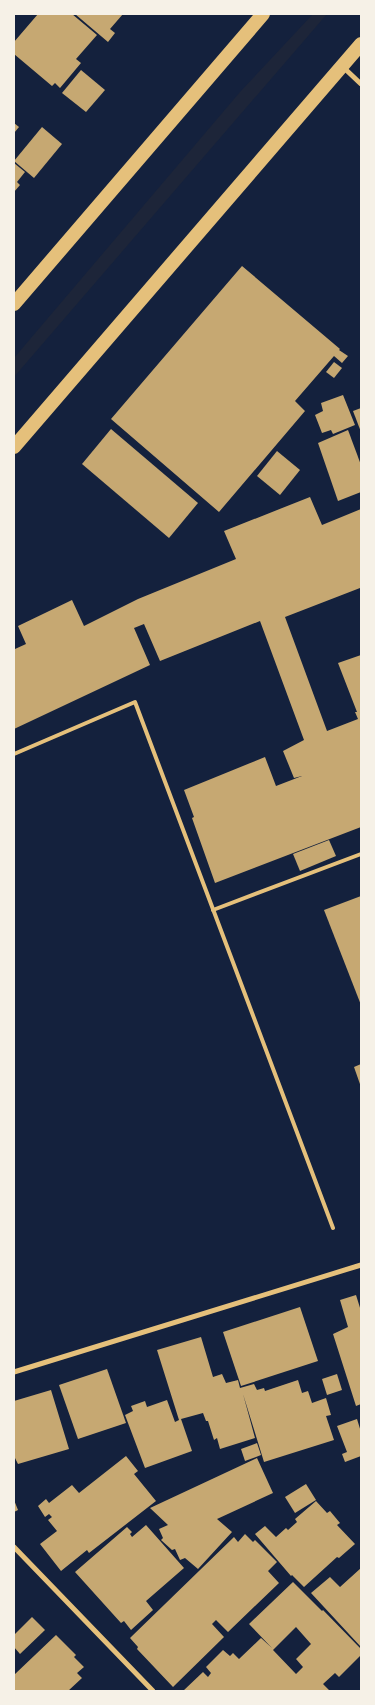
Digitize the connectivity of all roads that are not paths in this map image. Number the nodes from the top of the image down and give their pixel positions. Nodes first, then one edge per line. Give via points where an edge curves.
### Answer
1 (263, 14) edge
2 (361, 44) edge
3 (343, 66) junction
4 (361, 84) edge
5 (14, 304) edge
6 (14, 447) edge
7 (14, 754) edge
8 (361, 854) edge
9 (213, 910) junction
10 (333, 1228) dead end
11 (361, 1265) edge
12 (14, 1372) edge
13 (14, 1547) edge
14 (153, 1691) edge

1 - 5 highway
2 - 3 highway
3 - 4 street
3 - 6 highway
7 - 9 lane via 136,702
8 - 9 lane
9 - 10 lane
11 - 12 street
13 - 14 street

